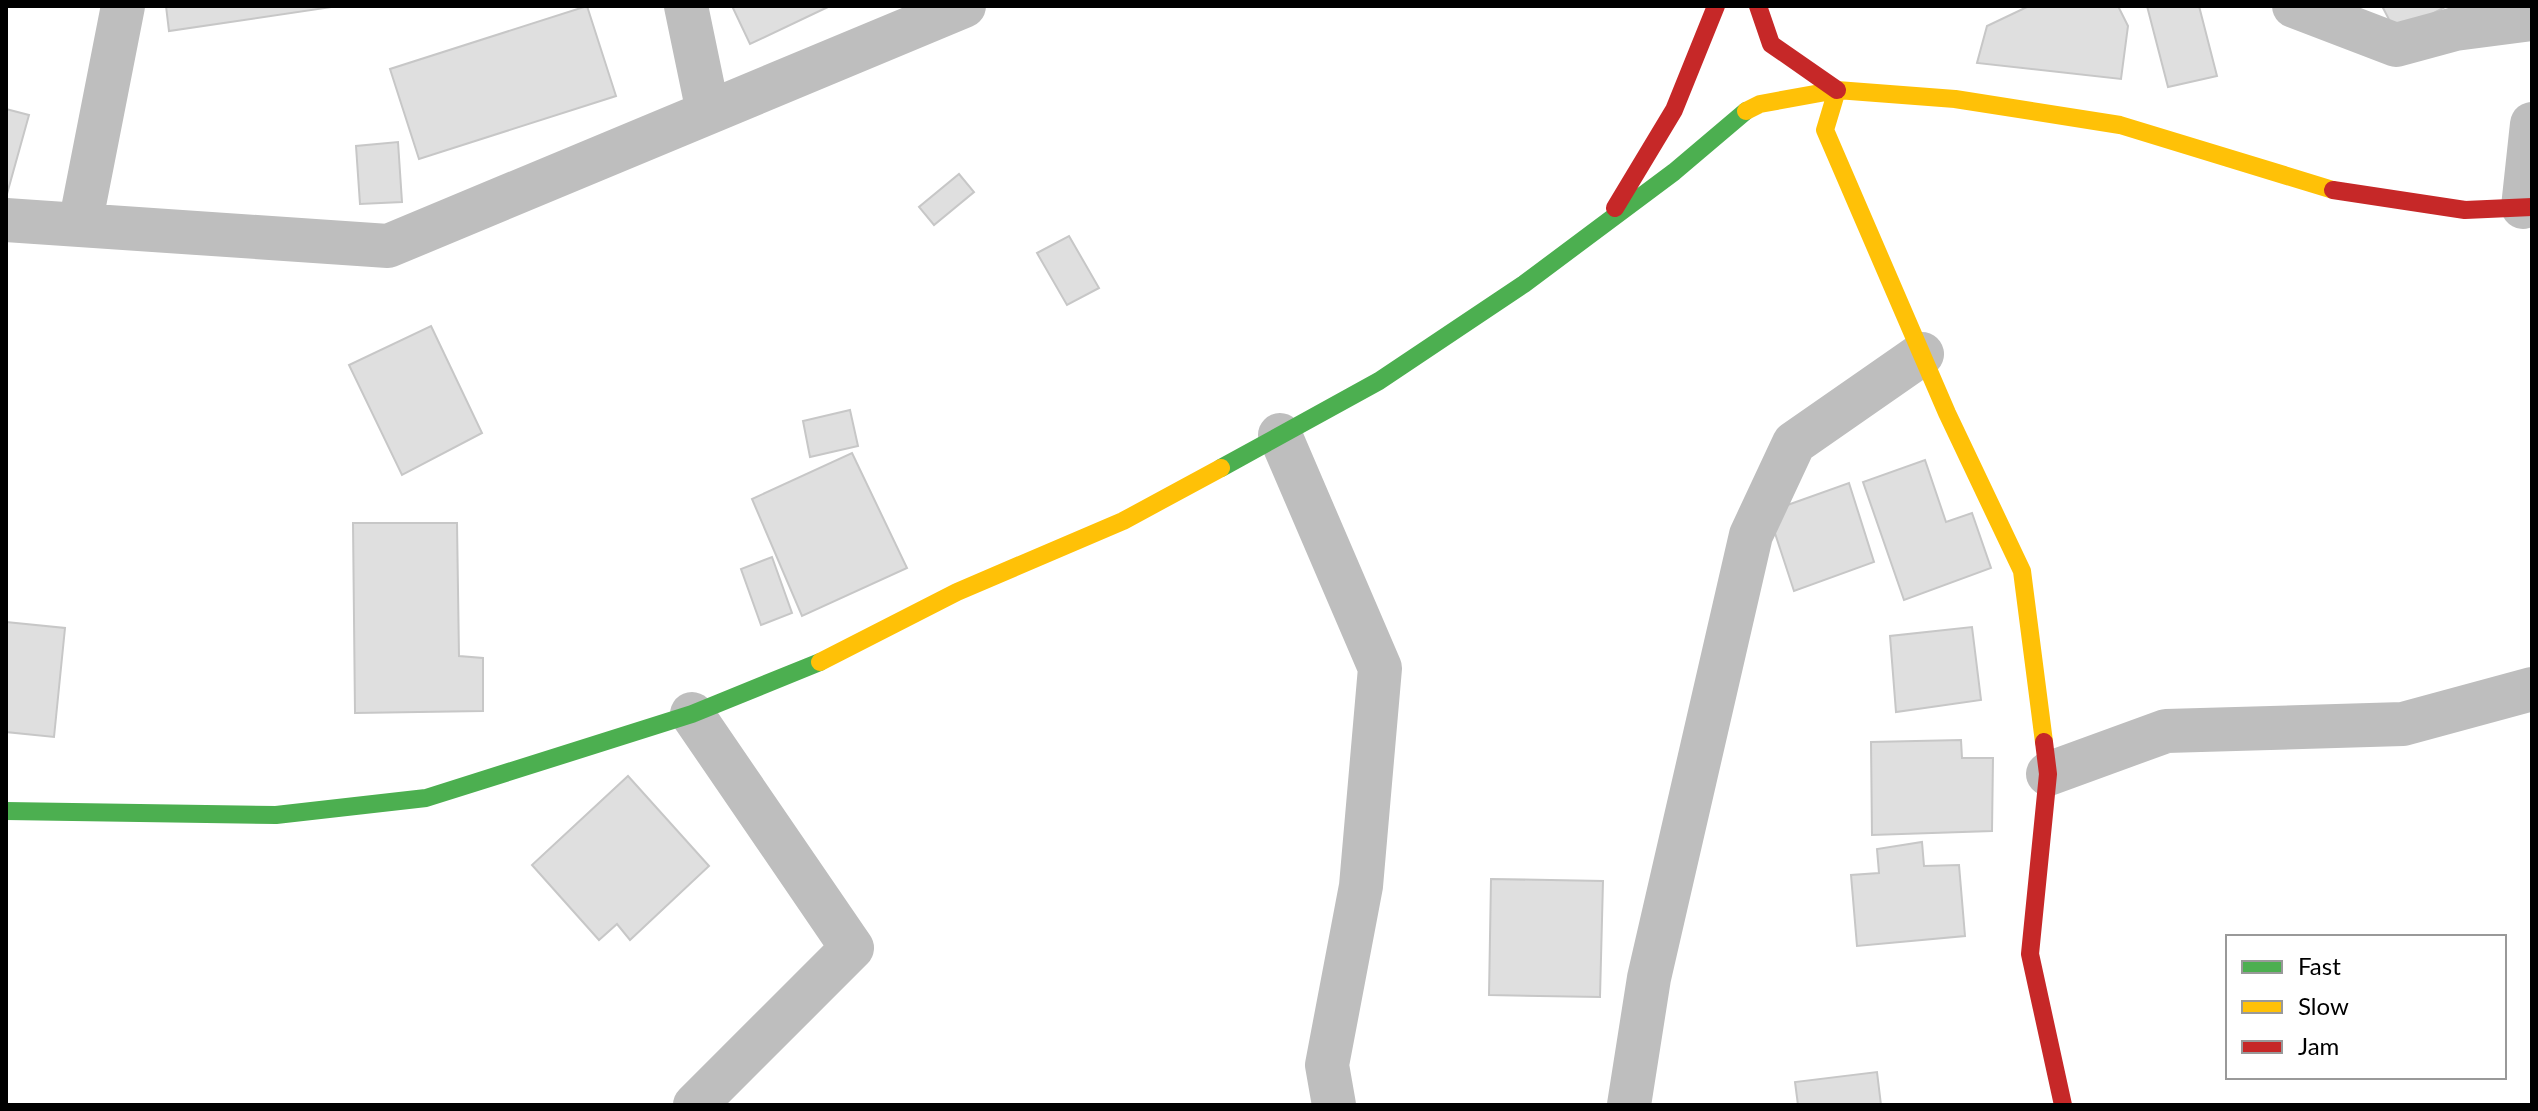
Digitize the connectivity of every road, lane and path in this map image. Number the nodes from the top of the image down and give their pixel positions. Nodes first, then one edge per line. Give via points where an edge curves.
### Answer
1 (123, 6) edge
2 (686, 6) edge
3 (964, 6) edge
4 (2294, 6) edge
5 (1717, 7) edge
6 (1767, 18) edge
7 (2532, 19) edge
8 (1837, 90) junction
9 (1760, 104) junction
10 (1674, 110) junction
11 (708, 112) junction
12 (2532, 124) edge
13 (1705, 142) junction
14 (2527, 207) edge
15 (6, 220) edge
16 (1608, 220) junction
17 (80, 225) junction
18 (1922, 354) junction
19 (1280, 435) junction
20 (2532, 689) edge
21 (692, 714) junction
22 (2048, 774) junction
23 (6, 811) edge
24 (695, 1105) edge
25 (1334, 1105) edge
26 (1629, 1105) edge
27 (2063, 1105) edge

1 - 17 street
2 - 11 street
3 - 11 street
4 - 7 street via 2396,45 2455,29
5 - 10 street
6 - 8 street
6 - 9 street via 1783,78
8 - 9 street
8 - 14 street via 1955,99 2120,125 2323,188 2465,210
8 - 18 street via 1825,130
9 - 13 street
10 - 13 street via 1670,132 1677,142
10 - 16 street
11 - 17 street via 388,246
12 - 14 street
13 - 16 street
15 - 17 street
16 - 19 street via 1524,284 1379,381
18 - 22 street via 2022,571
18 - 26 street via 1794,443 1751,535 1649,978
19 - 21 street via 1123,521 957,592 803,670
19 - 25 street via 1380,668 1361,886 1327,1065
20 - 22 street via 2403,724 2166,731
21 - 23 street via 426,798 276,815
21 - 24 street via 852,948
22 - 27 street via 2030,954

